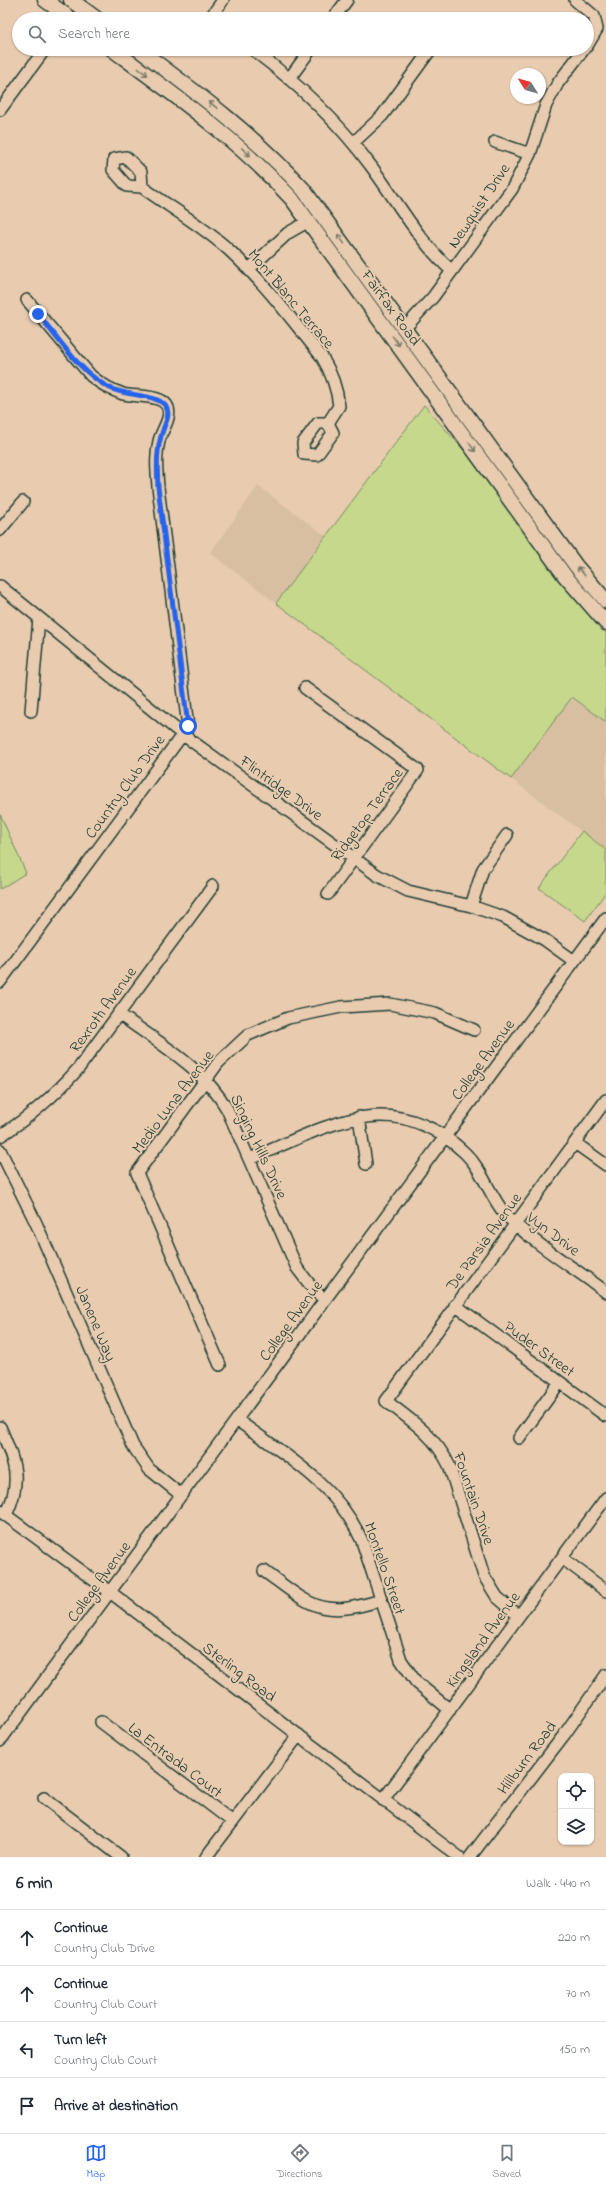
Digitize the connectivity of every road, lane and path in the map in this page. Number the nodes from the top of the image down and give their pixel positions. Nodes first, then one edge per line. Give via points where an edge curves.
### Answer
1 (45, 0) edge
2 (223, 0) edge
3 (347, 0) edge
4 (575, 0) edge
5 (77, 2) edge
6 (62, 12) edge
7 (73, 12) edge
8 (89, 12) edge
9 (214, 12) edge
10 (338, 12) edge
11 (589, 12) edge
12 (594, 16) edge
13 (594, 34) edge
14 (41, 56) edge
15 (121, 56) edge
16 (147, 56) edge
17 (261, 56) edge
18 (306, 56) edge
19 (426, 56) edge
20 (579, 56) edge
21 (289, 79) junction
22 (0, 110) edge
23 (495, 142) dead end
24 (353, 143) junction
25 (530, 154) junction
26 (142, 187) dead end
27 (309, 221) junction
28 (249, 269) junction
29 (452, 271) junction
30 (349, 276) junction
31 (368, 277) junction
32 (27, 300) dead end
33 (405, 328) junction
34 (408, 359) junction
35 (448, 388) junction
36 (328, 423) dead end
37 (23, 502) dead end
38 (0, 530) edge
39 (0, 586) edge
40 (606, 601) edge
41 (39, 618) junction
42 (606, 623) edge
43 (305, 688) dead end
44 (31, 710) dead end
45 (182, 734) junction
46 (507, 835) dead end
47 (353, 859) junction
48 (213, 886) dead end
49 (328, 894) dead end
50 (471, 906) junction
51 (606, 918) edge
52 (574, 961) junction
53 (0, 982) edge
54 (119, 1014) junction
55 (474, 1030) dead end
56 (206, 1080) junction
57 (606, 1100) edge
58 (359, 1117) junction
59 (0, 1136) edge
60 (444, 1137) junction
61 (575, 1142) junction
62 (0, 1150) edge
63 (250, 1159) junction
64 (366, 1164) dead end
65 (606, 1165) edge
66 (515, 1224) junction
67 (606, 1292) edge
68 (325, 1300) junction
69 (455, 1305) junction
70 (220, 1365) dead end
71 (560, 1382) junction
72 (386, 1401) joint
73 (606, 1416) edge
74 (237, 1420) junction
75 (0, 1427) edge
76 (519, 1438) dead end
77 (181, 1495) junction
78 (606, 1498) edge
79 (3, 1513) edge
80 (562, 1558) junction
81 (264, 1571) dead end
82 (606, 1591) edge
83 (110, 1592) junction
84 (381, 1600) junction
85 (519, 1616) junction
86 (606, 1675) edge
87 (450, 1710) junction
88 (100, 1722) dead end
89 (298, 1735) junction
90 (0, 1741) edge
91 (44, 1798) dead end
92 (383, 1800) junction
93 (233, 1822) junction
94 (121, 1857) edge
95 (206, 1857) edge
96 (459, 1857) edge
97 (470, 1857) edge

1 - 6 main road
2 - 9 street
3 - 10 street
4 - 11 street
5 - 7 street
5 - 8 main road
12 - 13 street via 597,29
14 - 22 street
15 -> 27 main road, Fairfax Road via 227,135 274,179
31 -> 16 main road, Fairfax Road via 303,189 258,142
17 - 21 street
18 - 21 street
19 - 24 street via 382,116
20 - 25 street, Newquist Drive via 558,83 546,105
21 - 24 street
23 - 25 street
24 - 29 street via 433,254
25 - 29 street, Newquist Drive via 512,189
26 - 28 street, Mont Blanc Terrace via 205,230
27 - 28 street via 288,233
27 - 30 main road, Fairfax Road
27 - 31 main road via 315,221 339,254
28 - 36 street, Mont Blanc Terrace via 322,356 329,369 339,406
29 - 33 street, Newquist Drive
30 - 33 main road via 360,285 386,319
30 -> 34 main road, Fairfax Road
31 - 33 main road, Fairfax Road
32 - 45 street, Country Club Drive via 91,376 114,390 155,397 164,403 168,413 157,455 158,487 188,726
33 - 35 main road, Fairfax Road
34 - 35 main road via 416,363 432,385
34 -> 42 main road, Fairfax Road via 565,576
40 -> 35 main road, Fairfax Road via 576,566
37 - 38 street
39 - 41 street, Flintridge Drive
41 - 44 street
41 - 45 street, Flintridge Drive
43 - 47 street, Ridgetop Terrace via 418,770
45 - 47 street, Flintridge Drive
45 - 53 street, Country Club Drive
46 - 50 street via 483,869
47 - 49 street, Ridgetop Terrace
47 - 50 street, Flintridge Drive via 408,891
48 - 54 street, Rexroth Avenue
50 - 52 street, Flintridge Drive via 524,928
51 - 52 street, College Avenue
52 - 60 street, College Avenue
54 - 56 street, Singing Hills Drive
54 - 59 street, Rexroth Avenue via 62,1088 36,1111
55 - 56 street, Medio Luna Avenue via 435,1013 390,1004 341,1007 288,1018 248,1035 218,1063
56 - 63 street, Singing Hills Drive via 227,1109
56 - 70 street, Medio Luna Avenue via 137,1173
57 - 61 street, De Parsia Avenue
58 - 60 street, Vyn Drive via 383,1116 402,1119 429,1128
58 - 63 street, Vyn Drive via 336,1122
58 - 64 street
60 - 66 street, Vyn Drive via 473,1162 495,1200
60 - 68 street, College Avenue
61 - 65 street
61 - 66 street, De Parsia Avenue
62 - 77 street, Janene Way via 36,1223 133,1446 149,1469
63 - 68 street, Singing Hills Drive via 297,1268
66 - 67 street, Vyn Drive
66 - 69 street, De Parsia Avenue
68 - 74 street, College Avenue
69 - 71 street, Puder Street
69 - 72 street, De Parsia Avenue
71 - 73 street, Puder Street
71 - 76 street
72 - 85 street, Fountain Drive via 429,1434 443,1453 484,1576 497,1597
74 - 77 street, College Avenue
74 - 84 street, Montello Street via 315,1477 339,1501 362,1541
75 - 79 street via 16,1472 14,1495
77 - 83 street, College Avenue
78 - 80 street, Kingsland Avenue
79 - 83 street, Sterling Road
80 - 82 street
80 - 85 street, Kingsland Avenue
81 - 84 street via 299,1597 319,1607 340,1610
83 - 89 street, Sterling Road
83 - 90 street, College Avenue
84 - 87 street, Montello Street via 408,1672 426,1692
85 - 87 street, Kingsland Avenue
86 - 97 street, Hillburn Road via 564,1735
87 - 92 street, Kingsland Avenue
88 - 93 street, La Entrada Court
89 - 92 street, Sterling Road
89 - 93 street
91 - 94 street
92 - 96 street, Sterling Road
93 - 95 street

